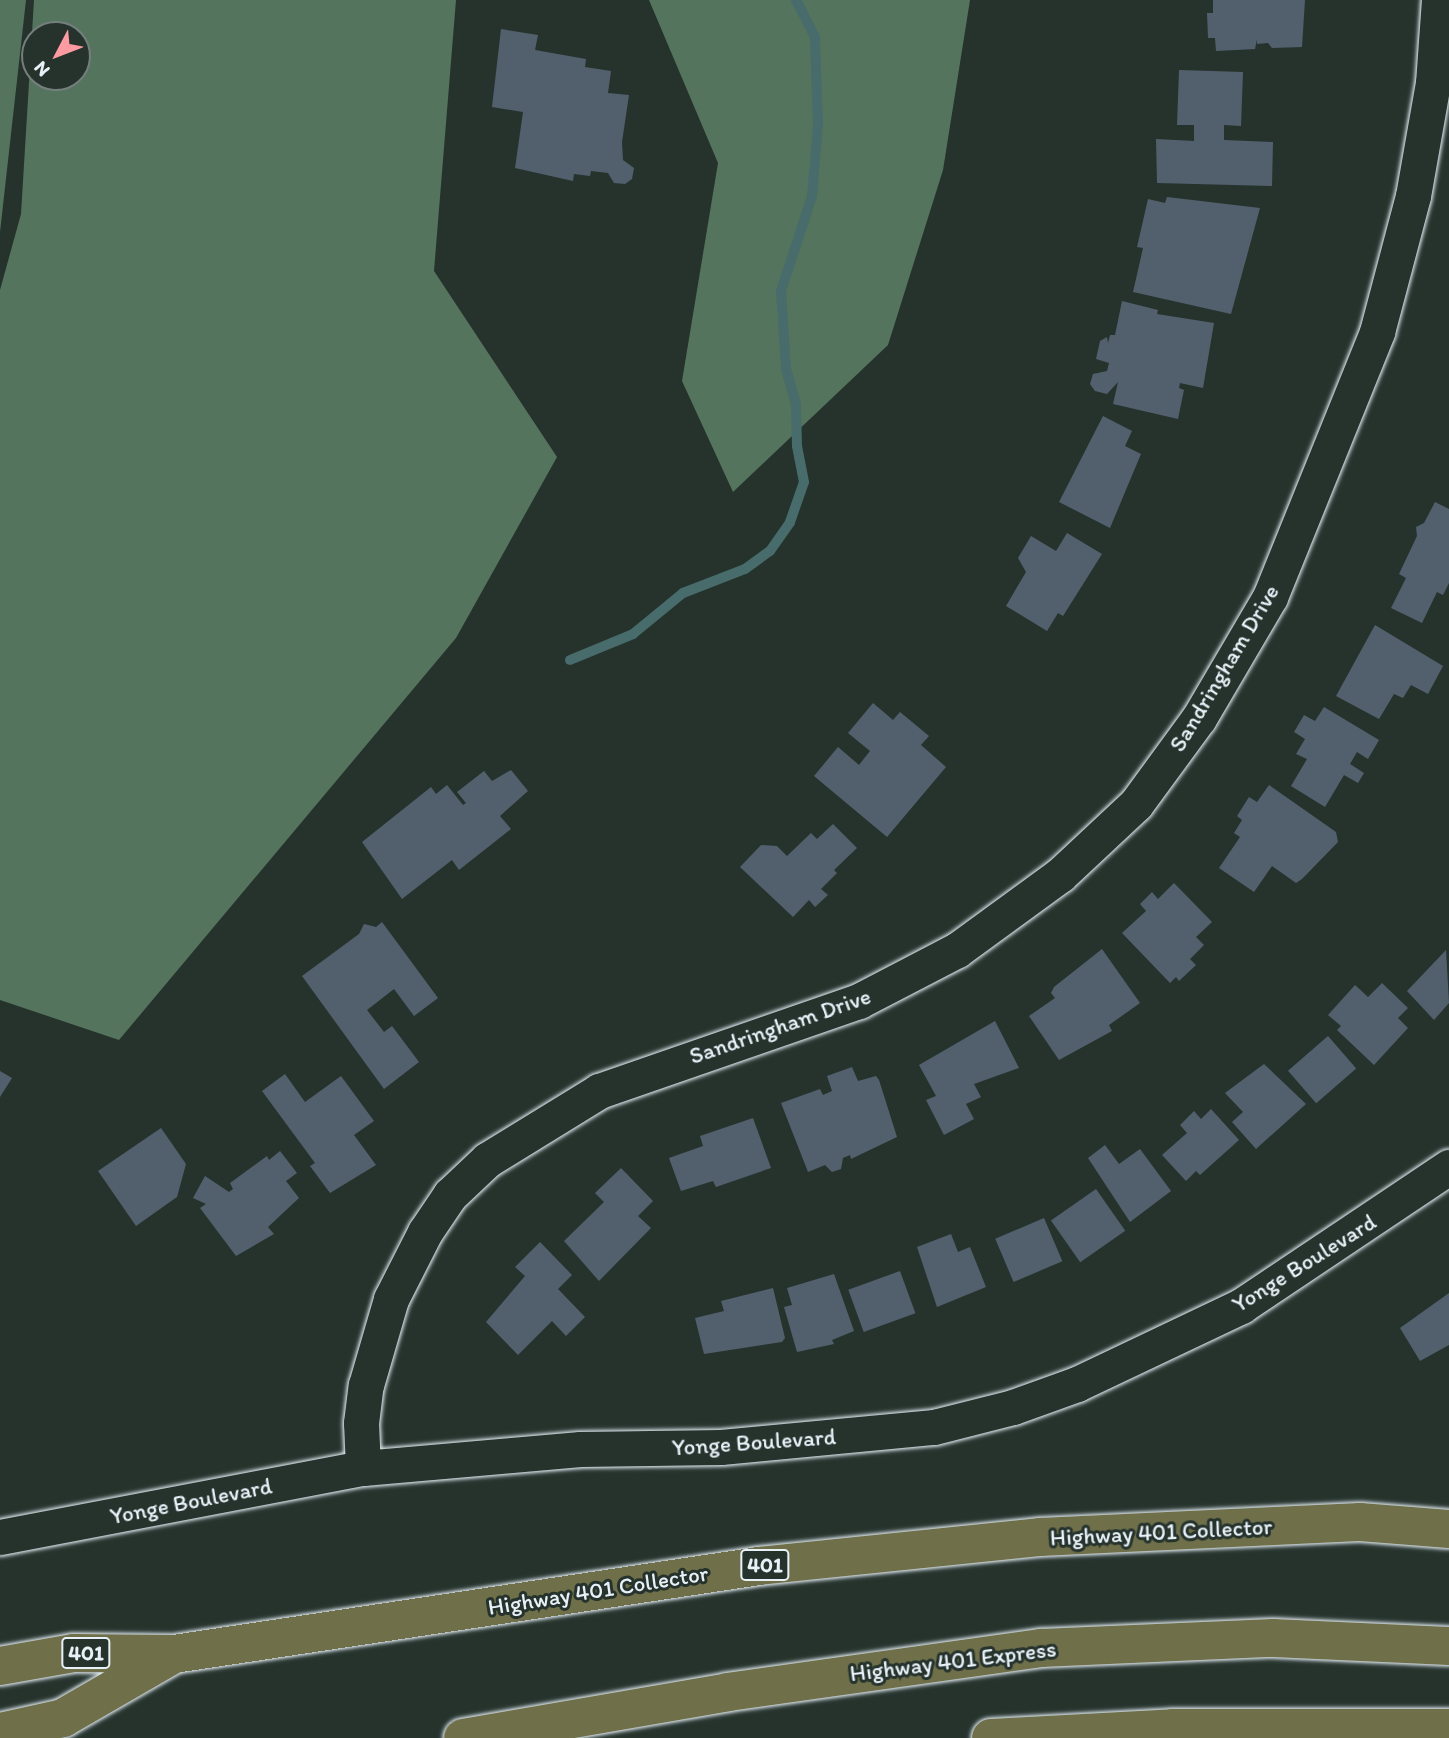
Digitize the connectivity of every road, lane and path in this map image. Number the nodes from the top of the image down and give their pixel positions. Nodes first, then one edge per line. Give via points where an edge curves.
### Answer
1 (1439, 0) edge
2 (1449, 1167) edge
3 (363, 1468) junction
4 (1449, 1529) edge
5 (0, 1537) edge
6 (1449, 1646) edge
7 (174, 1654) junction
8 (0, 1666) edge
9 (1449, 1728) edge
10 (0, 1732) edge
11 (463, 1738) edge
12 (991, 1738) edge

1 - 3 street, Sandringham Drive via 1433,83 1413,196 1377,332 1270,597 1199,718 1136,804 1060,875 957,950 859,1001 599,1091 487,1160 450,1195 391,1299 366,1385 361,1423
2 - 3 street, Yonge Boulevard via 1241,1306 1077,1384 1013,1407 934,1427 748,1445 580,1449
3 - 5 street, Yonge Boulevard
4 - 7 highway, Highway 401 Collector / 401 via 1360,1522 1040,1537 759,1566
6 - 11 highway, Highway 401 Express via 1273,1638 1041,1648 728,1692
7 - 8 highway, Highway 401 Collector / 401 via 74,1653
7 - 10 highway via 63,1718
9 - 12 highway via 1173,1728

